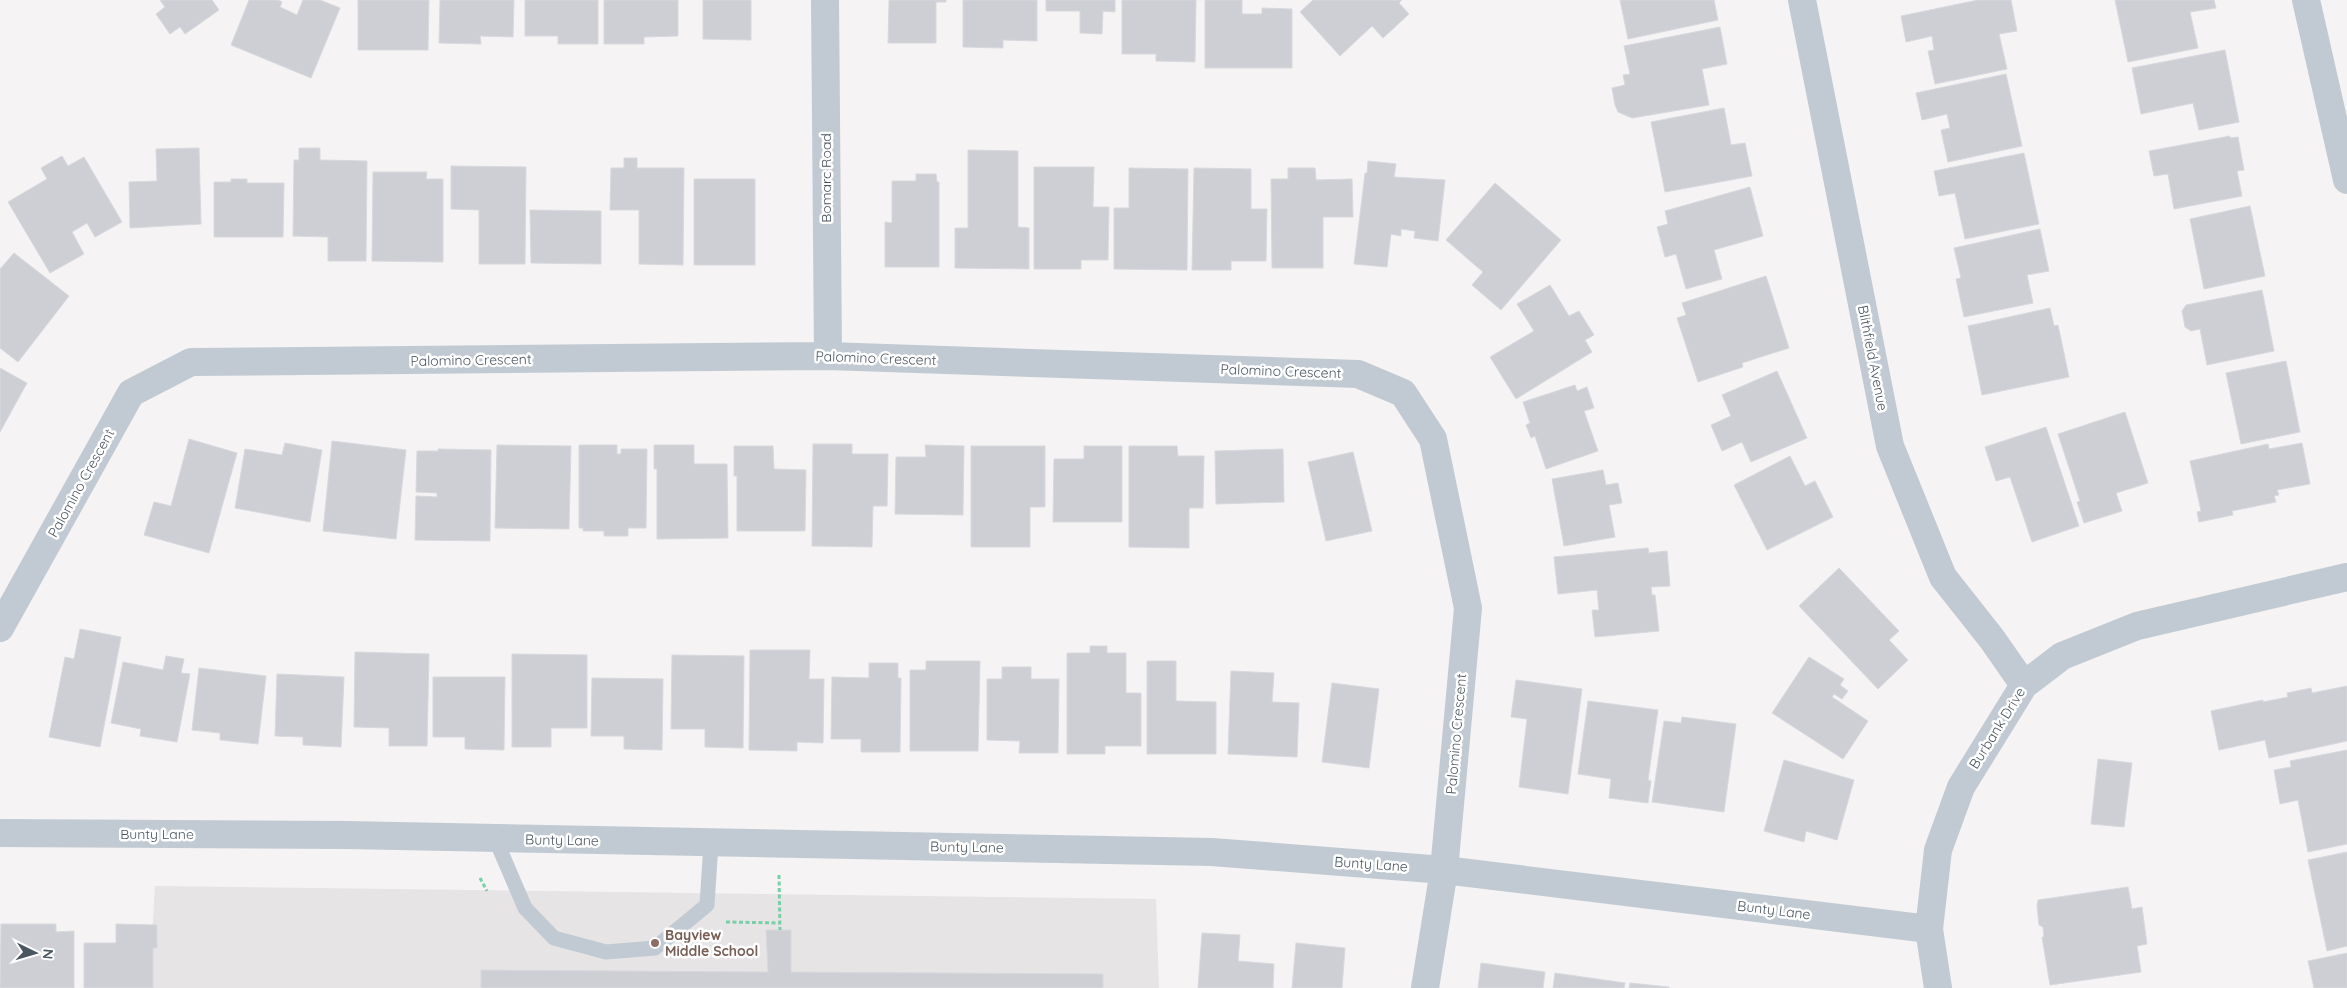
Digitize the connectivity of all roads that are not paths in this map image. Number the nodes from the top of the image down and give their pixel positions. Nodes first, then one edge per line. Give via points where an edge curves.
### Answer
1 (825, 0) edge
2 (1802, 0) edge
3 (2306, 0) edge
4 (2347, 180) edge
5 (828, 356) junction
6 (2347, 576) edge
7 (0, 628) edge
8 (2024, 684) junction
9 (0, 833) edge
10 (495, 838) junction
11 (711, 843) junction
12 (1444, 870) junction
13 (1929, 929) junction
14 (1425, 988) edge
15 (1938, 988) edge

1 - 5 street, Bomarc Road
2 - 8 street, Blithfield Avenue via 1890,446 1943,577
3 - 4 street
5 - 7 street, Palomino Crescent via 191,362 131,393
5 - 12 street, Palomino Crescent via 1358,374 1403,392 1433,439 1468,608
6 - 8 street, Burbank Drive via 2137,626 2062,656
8 - 13 street, Burbank Drive via 1961,787 1938,850
9 - 10 street, Bunty Lane
10 - 11 street, Bunty Lane
10 - 11 lane via 525,908 554,938 606,952 655,948 707,905
11 - 12 street, Bunty Lane via 1212,852
12 - 13 street, Bunty Lane
12 - 14 street, Palomino Crescent
13 - 15 street, Burbank Drive

